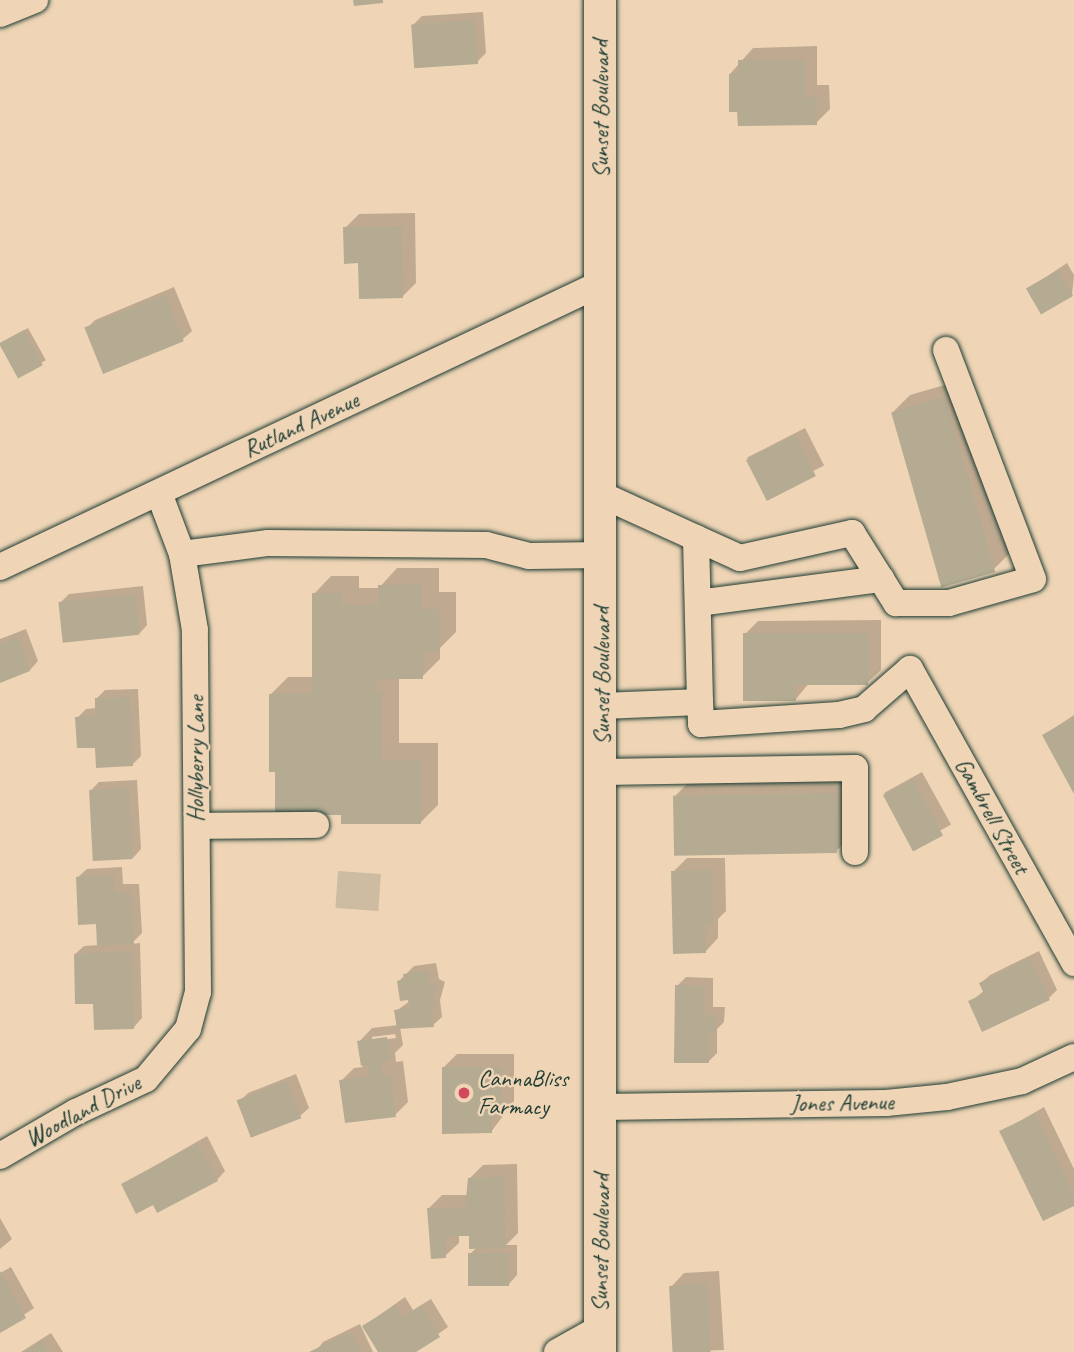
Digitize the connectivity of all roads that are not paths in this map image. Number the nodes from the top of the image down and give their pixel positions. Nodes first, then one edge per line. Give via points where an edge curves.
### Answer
1 (35, 0) edge
2 (600, 0) edge
3 (0, 14) edge
4 (602, 283) junction
5 (946, 350) dead end
6 (159, 493) junction
7 (602, 495) junction
8 (696, 538) junction
9 (182, 554) junction
10 (602, 555) junction
11 (0, 567) edge
12 (881, 579) junction
13 (698, 603) junction
14 (701, 702) junction
15 (602, 706) junction
16 (602, 772) junction
17 (316, 825) dead end
18 (197, 826) junction
19 (855, 852) dead end
20 (1074, 963) edge
21 (188, 1029) joint
22 (1074, 1057) edge
23 (602, 1107) junction
24 (0, 1156) edge
25 (600, 1340) edge
26 (556, 1352) edge

1 - 3 street
2 - 4 main road, Sunset Boulevard
4 - 6 street, Rutland Avenue
4 - 7 main road, Sunset Boulevard
5 - 12 street via 1032,579 949,603 896,603
6 - 9 street, Hollyberry Lane
6 - 11 street, Rutland Avenue
7 - 8 street
7 - 10 main road, Sunset Boulevard
8 - 12 street via 740,558 852,533
8 - 13 street
9 - 10 street via 275,543 486,545 529,556
9 - 18 street, Hollyberry Lane via 195,630
10 - 15 main road, Sunset Boulevard
12 - 13 street
13 - 14 street
14 - 15 street
14 - 20 street, Gambrell Street via 701,724 839,715 864,709 910,669
15 - 16 main road, Sunset Boulevard
16 - 19 street via 856,768
16 - 23 main road, Sunset Boulevard
17 - 18 street
18 - 21 street, Hollyberry Lane via 198,992
21 - 24 street, Woodland Drive via 146,1079
22 - 23 street, Jones Avenue via 1022,1081 947,1097 886,1103
23 - 25 main road, Sunset Boulevard
25 - 26 street

